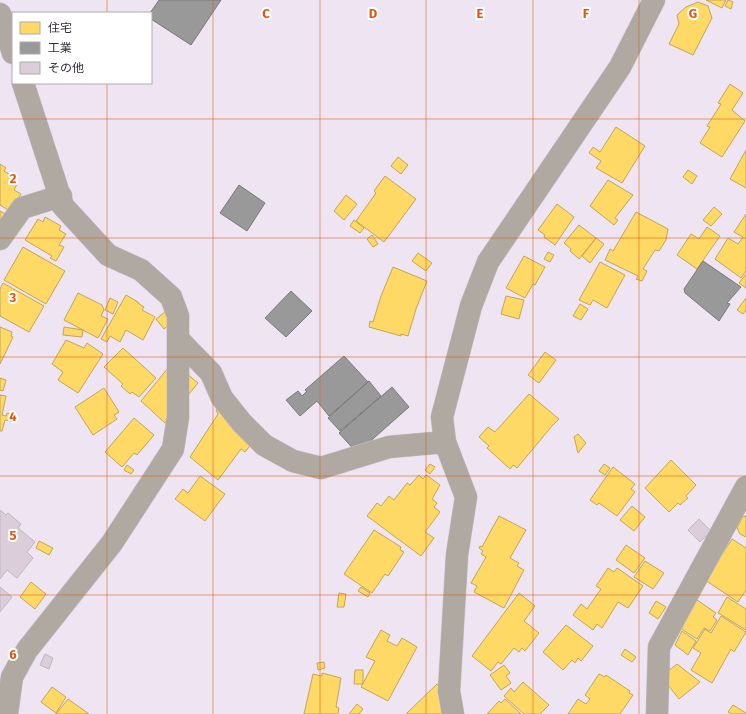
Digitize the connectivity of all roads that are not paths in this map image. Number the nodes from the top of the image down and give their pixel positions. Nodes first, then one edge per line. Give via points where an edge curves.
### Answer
1 (654, 0) edge
2 (0, 14) edge
3 (12, 50) edge
4 (23, 84) edge
5 (61, 196) junction
6 (0, 239) edge
7 (178, 339) junction
8 (445, 442) junction
9 (746, 487) edge
10 (8, 671) edge
11 (7, 714) edge
12 (453, 714) edge
13 (657, 714) edge

1 - 8 street via 620,67 488,262 471,306 442,417
2 - 3 street
4 - 5 street
5 - 6 street via 22,208
5 - 7 street via 63,206 108,255 140,270 171,297 178,316
7 - 8 street via 211,373 222,398 242,423 264,445 293,461 321,468 389,447
7 - 10 street via 178,416 173,449 112,543
8 - 12 street via 466,497 456,562 449,691
9 - 13 street via 659,647
10 - 11 street via 12,677

